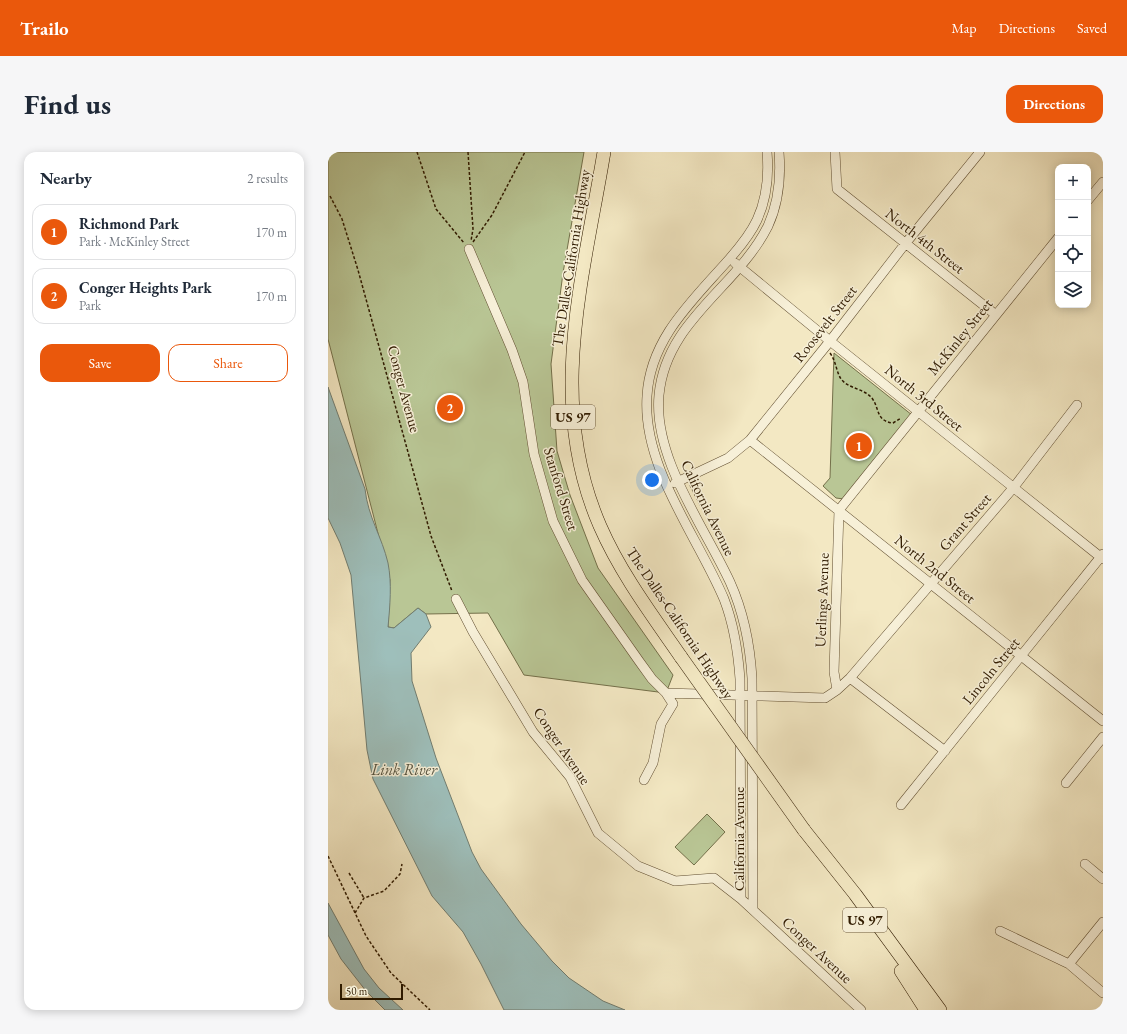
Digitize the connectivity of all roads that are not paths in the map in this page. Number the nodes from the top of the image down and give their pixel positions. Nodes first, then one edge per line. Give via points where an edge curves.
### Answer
1 (604, 152) edge
2 (767, 152) edge
3 (779, 152) edge
4 (835, 152) edge
5 (980, 152) edge
6 (1103, 182) edge
7 (1091, 196) edge
8 (1055, 242) edge
9 (905, 244) junction
10 (469, 249) road end
11 (730, 258) junction
12 (739, 266) junction
13 (996, 315) junction
14 (828, 344) junction
15 (1078, 405) dead end
16 (915, 409) junction
17 (750, 440) junction
18 (683, 479) junction
19 (668, 487) junction
20 (1014, 487) junction
21 (839, 510) junction
22 (1102, 557) edge
23 (930, 584) junction
24 (456, 599) dead end
25 (1021, 656) junction
26 (850, 678) junction
27 (837, 690) junction
28 (666, 693) junction
29 (740, 697) junction
30 (752, 697) junction
31 (1103, 721) edge
32 (1103, 737) edge
33 (945, 751) junction
34 (644, 780) dead end
35 (1066, 783) dead end
36 (901, 805) dead end
37 (804, 830) junction
38 (1085, 864) dead end
39 (1103, 879) edge
40 (741, 899) junction
41 (753, 910) junction
42 (1103, 922) edge
43 (1000, 932) dead end
44 (1069, 964) junction
45 (1103, 993) edge
46 (861, 1010) edge
47 (926, 1010) edge
48 (940, 1010) edge

1 - 37 highway, The Dalles-California Highway / US 97, bridge via 572,345 575,435 584,482 607,540 635,591
2 - 11 street, California Avenue via 768,178 762,206 749,234
3 - 12 street, California Avenue via 780,179 774,210 760,240
4 - 9 street, North 4th Street via 837,189
5 - 9 street, Roosevelt Street
6 - 7 street
8 - 13 street, McKinley Street
9 - 13 street, North 4th Street
9 - 14 street, Roosevelt Street
10 - 28 street, Stanford Street via 523,382 534,454 553,521 582,580 639,662
11 - 12 street, North 3rd Street
11 - 19 street, California Avenue via 674,322 651,371 647,395 649,436
12 - 14 street, North 3rd Street
12 - 18 street, California Avenue via 684,329 672,349 663,374 659,396 659,421 664,446
13 - 16 street, McKinley Street
14 - 16 street, North 3rd Street
14 - 17 street, Roosevelt Street
15 - 20 street, Grant Street
16 - 20 street, North 3rd Street
16 - 21 street, McKinley Street
17 - 18 street, Roosevelt Street via 728,458
17 - 21 street, North 2nd Street
18 - 19 street, Roosevelt Street
18 - 30 street, California Avenue via 741,611 749,644
19 - 29 street, California Avenue via 718,587 729,615 737,646
20 - 22 street, North 3rd Street
20 - 23 street, Grant Street
21 - 23 street, North 2nd Street
21 - 27 street, Uerlings Avenue via 834,672
22 - 25 street, Lincoln Street
23 - 25 street, North 2nd Street
23 - 26 street, Grant Street
24 - 40 street, Conger Avenue via 533,732 570,777 598,832 638,866 675,881 714,878
25 - 31 street, North 2nd Street
25 - 33 street, Lincoln Street
26 - 27 street, Grant Street
26 - 33 street
27 - 30 street, Grant Street via 825,698
28 - 29 street, Grant Street
28 - 34 street via 673,704 661,724 653,763
29 - 30 street, Grant Street
29 - 40 street, California Avenue
30 - 41 street, California Avenue
32 - 35 street
33 - 36 street, Lincoln Street
37 - 47 highway, The Dalles-California Highway / US 97
37 - 48 highway via 855,894
38 - 39 street
40 - 41 street, Conger Avenue
41 - 46 street, Conger Avenue
42 - 44 street
43 - 44 street
44 - 45 street

